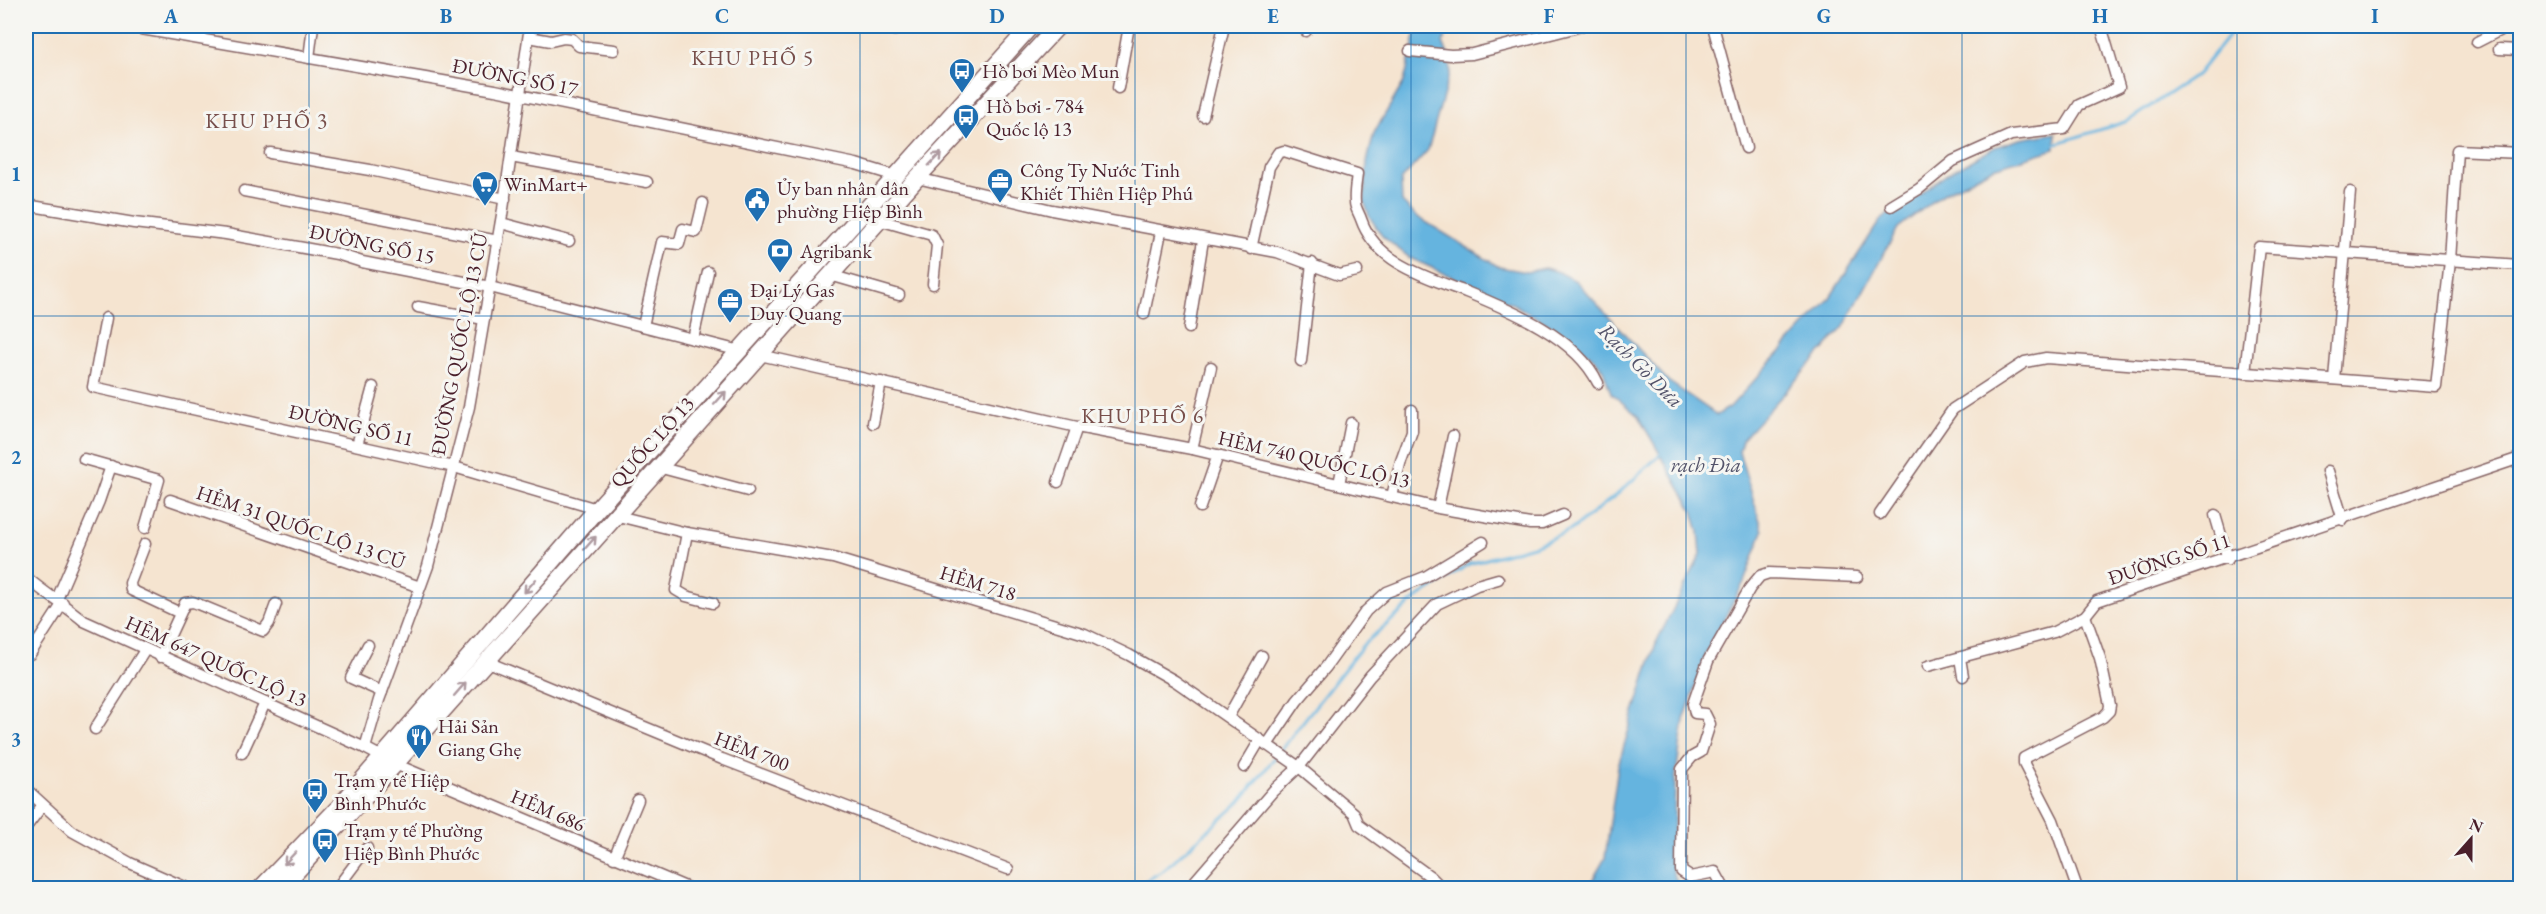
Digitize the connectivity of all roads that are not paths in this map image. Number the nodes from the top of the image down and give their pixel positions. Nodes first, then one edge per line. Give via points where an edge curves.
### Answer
1 (124, 26) edge
2 (313, 26) edge
3 (530, 26) edge
4 (866, 26) edge
5 (1031, 26) edge
6 (1058, 26) edge
7 (1129, 26) edge
8 (1224, 26) edge
9 (1582, 26) edge
10 (1713, 26) edge
11 (2101, 26) edge
12 (2508, 26) edge
13 (895, 30) dead end
14 (529, 37) junction
15 (2477, 42) dead end
16 (2499, 49) dead end
17 (614, 51) dead end
18 (1410, 51) dead end
19 (2520, 51) edge
20 (309, 58) junction
21 (1118, 88) dead end
22 (521, 96) junction
23 (1203, 116) dead end
24 (1746, 148) dead end
25 (270, 153) dead end
26 (2520, 153) edge
27 (511, 157) junction
28 (896, 176) junction
29 (917, 178) junction
30 (647, 182) dead end
31 (244, 191) dead end
32 (2350, 192) dead end
33 (505, 199) junction
34 (703, 203) dead end
35 (26, 205) edge
36 (1891, 206) dead end
37 (879, 220) junction
38 (501, 223) junction
39 (1161, 232) junction
40 (1203, 240) junction
41 (498, 241) junction
42 (569, 241) dead end
43 (1251, 249) junction
44 (2345, 255) junction
45 (2450, 261) junction
46 (1311, 263) junction
47 (2520, 265) edge
48 (1357, 271) dead end
49 (708, 272) dead end
50 (830, 276) junction
51 (933, 284) dead end
52 (490, 287) junction
53 (899, 295) dead end
54 (418, 308) dead end
55 (1144, 314) dead end
56 (106, 318) dead end
57 (484, 320) junction
58 (643, 326) junction
59 (1189, 328) dead end
60 (693, 339) junction
61 (740, 351) junction
62 (760, 355) junction
63 (1301, 361) dead end
64 (1211, 367) dead end
65 (2245, 373) junction
66 (2334, 379) junction
67 (881, 382) junction
68 (1598, 384) dead end
69 (373, 387) dead end
70 (1412, 410) dead end
71 (873, 423) dead end
72 (1351, 423) dead end
73 (1077, 427) junction
74 (1453, 436) dead end
75 (357, 445) junction
76 (1192, 449) junction
77 (1218, 455) junction
78 (2520, 458) edge
79 (84, 459) dead end
80 (111, 466) junction
81 (454, 467) junction
82 (658, 467) junction
83 (2328, 471) dead end
84 (1058, 482) dead end
85 (1339, 484) junction
86 (748, 491) dead end
87 (1392, 496) junction
88 (170, 500) dead end
89 (1200, 507) dead end
90 (597, 508) junction
91 (1438, 508) junction
92 (1880, 514) dead end
93 (614, 515) junction
94 (1563, 515) dead end
95 (2215, 515) dead end
96 (2343, 519) junction
97 (145, 528) dead end
98 (687, 533) junction
99 (1483, 542) dead end
100 (145, 544) dead end
101 (2228, 559) junction
102 (26, 577) edge
103 (1857, 577) dead end
104 (1498, 579) dead end
105 (420, 587) junction
106 (60, 601) junction
107 (713, 603) dead end
108 (276, 604) dead end
109 (180, 613) junction
110 (2085, 616) junction
111 (368, 645) dead end
112 (145, 650) junction
113 (30, 654) dead end
114 (1262, 656) dead end
115 (160, 657) junction
116 (1960, 658) junction
117 (485, 661) junction
118 (1928, 666) dead end
119 (1962, 676) dead end
120 (382, 692) junction
121 (265, 703) junction
122 (1228, 717) junction
123 (95, 729) dead end
124 (1263, 742) junction
125 (365, 748) junction
126 (242, 753) dead end
127 (388, 760) junction
128 (1299, 766) junction
129 (1244, 767) dead end
130 (26, 789) edge
131 (638, 800) dead end
132 (42, 806) junction
133 (26, 827) edge
134 (367, 848) dead end
135 (614, 858) junction
136 (1008, 869) dead end
137 (1439, 885) dead end
138 (187, 888) edge
139 (261, 888) edge
140 (281, 888) edge
141 (337, 888) edge
142 (688, 888) edge
143 (1189, 888) edge
144 (1724, 888) edge
145 (2078, 888) edge

1 - 20 street, ĐƯỜNG SỐ 17
2 - 20 street
3 - 14 street, ĐƯỜNG QUỐC LỘ 13 CŨ
4 - 13 street
5 - 28 highway, QUỐC LỘ 13
29 -> 6 highway, QUỐC LỘ 13
7 - 21 street
8 - 23 street
9 - 18 street via 1472,54
10 - 24 street
11 - 36 street via 2120,87 2079,105 2064,129 2011,135 1953,160 1919,189
12 - 15 street
14 - 17 street via 572,39 579,46
14 - 22 street, ĐƯỜNG QUỐC LỘ 13 CŨ
16 - 19 street
20 - 22 street, ĐƯỜNG SỐ 17
22 - 27 street, ĐƯỜNG QUỐC LỘ 13 CŨ
22 - 28 street, ĐƯỜNG SỐ 17 via 856,164
25 - 33 street
26 - 45 street via 2457,150
27 - 30 street
27 - 33 street, ĐƯỜNG QUỐC LỘ 13 CŨ
28 - 61 highway, QUỐC LỘ 13
29 - 37 highway, QUỐC LỘ 13
29 - 39 street
31 - 41 street
32 - 44 street
33 - 38 street, ĐƯỜNG QUỐC LỘ 13 CŨ
34 - 58 street via 696,232 683,229 679,244 662,242
35 - 52 street, ĐƯỜNG SỐ 15 via 226,234
37 - 50 highway, QUỐC LỘ 13
37 - 51 street via 932,235 937,244
38 - 41 street, ĐƯỜNG QUỐC LỘ 13 CŨ
38 - 42 street
39 - 40 street
39 - 55 street
40 - 43 street
40 - 59 street
41 - 52 street, ĐƯỜNG QUỐC LỘ 13 CŨ
43 - 46 street
43 - 68 street via 1269,167 1278,153 1284,151 1357,174 1355,203 1364,229 1389,257 1410,270 1523,318 1557,338 1586,363
44 - 45 street
44 - 65 street via 2259,247
44 - 66 street
45 - 47 street
45 - 66 street via 2436,387
46 - 48 street via 1343,275
46 - 63 street
49 - 60 street
50 - 53 street
50 - 62 highway, QUỐC LỘ 13
52 - 57 street, ĐƯỜNG QUỐC LỘ 13 CŨ
52 - 58 street, ĐƯỜNG SỐ 15
54 - 57 street
56 - 75 street, ĐƯỜNG SỐ 11 via 93,387
57 - 81 street, ĐƯỜNG QUỐC LỘ 13 CŨ
58 - 60 street, ĐƯỜNG SỐ 15
60 - 61 street, ĐƯỜNG SỐ 15
61 - 90 highway, QUỐC LỘ 13
62 - 67 street, HẺM 740 QUỐC LỘ 13
82 -> 62 highway, QUỐC LỘ 13
64 - 76 street
65 - 66 street
65 - 92 street via 2046,358 2025,362 1953,409
67 - 71 street
67 - 73 street, HẺM 740 QUỐC LỘ 13
69 - 75 street
70 - 87 street via 1412,431
72 - 85 street
73 - 76 street, HẺM 740 QUỐC LỘ 13
73 - 84 street
74 - 91 street
75 - 81 street, ĐƯỜNG SỐ 11
76 - 77 street, HẺM 740 QUỐC LỘ 13
77 - 85 street, HẺM 740 QUỐC LỘ 13
77 - 89 street
78 - 96 street, ĐƯỜNG SỐ 11
79 - 80 street
80 - 97 street via 159,480
80 - 106 street
81 - 90 street, ĐƯỜNG SỐ 11
81 - 105 street, ĐƯỜNG QUỐC LỘ 13 CŨ
82 - 86 street
82 - 93 highway, QUỐC LỘ 13
83 - 96 street
85 - 87 street, HẺM 740 QUỐC LỘ 13
87 - 91 street, HẺM 740 QUỐC LỘ 13
88 - 105 street, HẺM 31 QUỐC LỘ 13 CŨ
90 -> 127 highway, QUỐC LỘ 13
91 - 94 street, HẺM 740 QUỐC LỘ 13 via 1542,524
93 - 98 street, HẺM 718
117 -> 93 highway, QUỐC LỘ 13
95 - 101 street
96 - 101 street, ĐƯỜNG SỐ 11
98 - 107 street via 676,590
98 - 122 street, HẺM 718 via 834,558 1085,634 1175,681
99 - 124 street via 1425,577 1387,592 1366,611 1326,667
100 - 109 street via 130,590
101 - 110 street, ĐƯỜNG SỐ 11 via 2097,601
102 - 106 street, HẺM 647 QUỐC LỘ 13
103 - 144 street via 1769,573 1760,576 1708,661 1693,704 1695,713 1706,714 1710,724 1701,752 1682,769 1681,872 1690,877 1715,872
104 - 128 street via 1437,604 1370,676
105 - 120 street, ĐƯỜNG QUỐC LỘ 13 CŨ
106 - 112 street, HẺM 647 QUỐC LỘ 13 via 84,621
106 - 113 street
108 - 109 street via 263,631 193,602 185,603
109 - 115 street
110 - 116 street, ĐƯỜNG SỐ 11 via 2054,632
110 - 145 street via 2100,658 2109,711 2024,758
111 - 120 street via 351,678
112 - 115 street, HẺM 647 QUỐC LỘ 13
112 - 123 street
114 - 122 street
115 - 121 street, HẺM 647 QUỐC LỘ 13
116 - 118 street, ĐƯỜNG SỐ 11
116 - 119 street
127 -> 117 highway, QUỐC LỘ 13
117 - 136 street, HẺM 700 via 722,759
120 - 125 street, ĐƯỜNG QUỐC LỘ 13 CŨ
121 - 125 street, HẺM 647 QUỐC LỘ 13
121 - 126 street
122 - 124 street, HẺM 718
124 - 128 street, HẺM 718
124 - 129 street
125 - 127 street
127 - 135 street, HẺM 686
127 -> 139 highway, QUỐC LỘ 13
127 - 140 highway, QUỐC LỘ 13
128 - 137 street, HẺM 718 via 1354,813 1359,825
128 - 143 street via 1273,790
130 - 132 street
131 - 135 street
132 - 133 street
132 - 138 street via 72,831
134 - 141 street
135 - 142 street, HẺM 686

